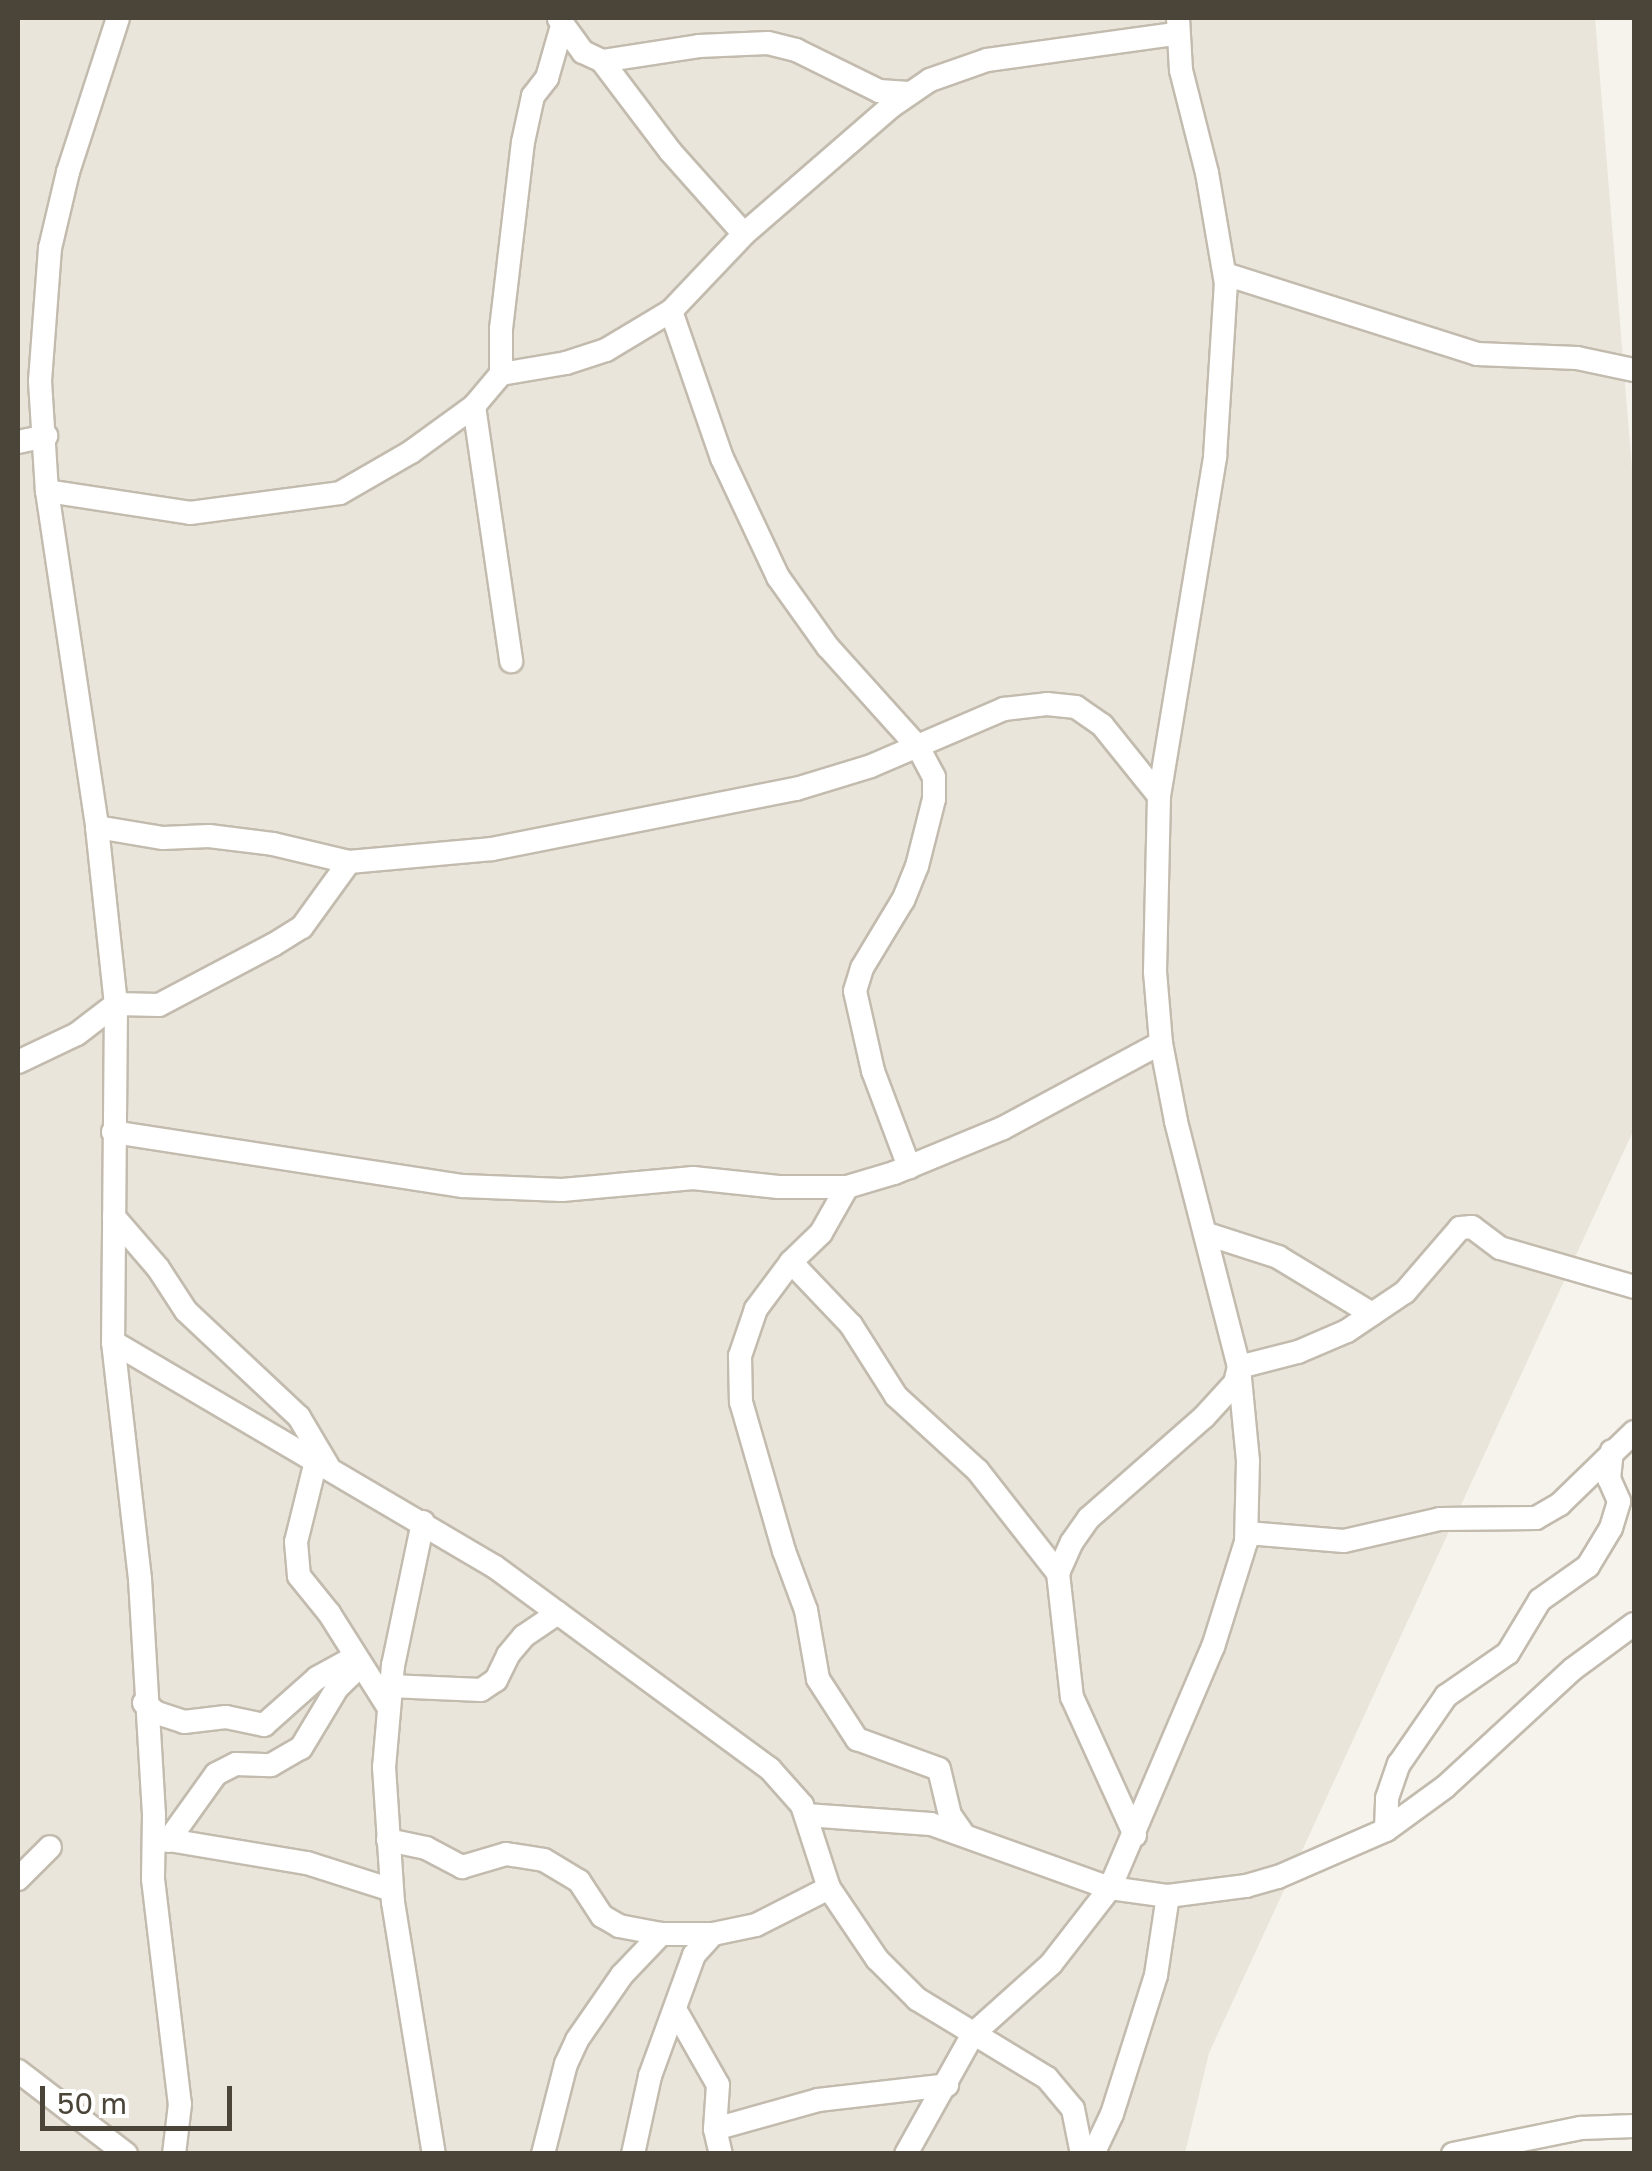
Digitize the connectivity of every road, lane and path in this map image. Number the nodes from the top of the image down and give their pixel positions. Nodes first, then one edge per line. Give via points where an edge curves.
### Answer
1 (118, 18) edge
2 (560, 22) edge
3 (1176, 26) edge
4 (602, 62) junction
5 (909, 93) junction
6 (744, 234) junction
7 (1225, 274) junction
8 (672, 311) junction
9 (1634, 370) edge
10 (500, 374) junction
11 (474, 406) junction
12 (46, 436) junction
13 (18, 442) edge
14 (47, 492) junction
15 (511, 661) dead end
16 (918, 747) junction
17 (1159, 796) junction
18 (97, 827) junction
19 (349, 862) junction
20 (116, 1004) junction
21 (1161, 1043) junction
22 (18, 1062) edge
23 (113, 1132) junction
24 (909, 1167) junction
25 (846, 1187) junction
26 (114, 1217) junction
27 (1207, 1234) junction
28 (791, 1262) junction
29 (1634, 1288) edge
30 (1372, 1314) junction
31 (114, 1342) junction
32 (1239, 1366) junction
33 (1634, 1432) edge
34 (1612, 1450) junction
35 (322, 1464) junction
36 (423, 1522) junction
37 (1247, 1534) junction
38 (1058, 1574) junction
39 (558, 1613) junction
40 (1634, 1624) edge
41 (358, 1661) junction
42 (389, 1696) junction
43 (144, 1703) junction
44 (806, 1815) junction
45 (1386, 1830) junction
46 (962, 1832) junction
47 (1134, 1834) junction
48 (161, 1839) junction
49 (388, 1840) junction
50 (50, 1847) dead end
51 (18, 1879) edge
52 (829, 1888) junction
53 (1110, 1888) junction
54 (392, 1890) junction
55 (1168, 1896) junction
56 (661, 1934) junction
57 (713, 1934) junction
58 (676, 2010) junction
59 (973, 2034) junction
60 (18, 2071) edge
61 (947, 2085) junction
62 (1634, 2126) edge
63 (715, 2129) junction
64 (126, 2154) edge
65 (174, 2154) edge
66 (434, 2154) edge
67 (543, 2154) edge
68 (633, 2154) edge
69 (721, 2154) edge
70 (906, 2154) edge
71 (1082, 2154) edge
72 (1093, 2154) edge
73 (1453, 2154) edge

1 - 12 street via 50,248 42,321
2 - 4 street via 583,52
2 - 10 street via 523,142
3 - 5 street via 987,60
3 - 7 street
4 - 5 street via 768,43 879,91
4 - 6 street
5 - 6 street
6 - 8 street
7 - 9 street via 1478,354 1578,358
7 - 17 street via 1215,458
8 - 10 street via 606,350
8 - 16 street via 722,458 778,576 828,647
10 - 11 street
11 - 14 street via 340,493 190,513
11 - 15 street
12 - 13 street
12 - 14 street
14 - 18 street
16 - 17 street via 1004,708 1063,704 1102,725
16 - 19 street via 840,777 722,804 492,849
16 - 24 street via 934,777 926,841 856,991 873,1071
17 - 21 street via 1153,930
18 - 19 street via 273,844
18 - 20 street
19 - 20 street via 302,927 160,1005
20 - 22 street via 77,1034
20 - 23 street
21 - 24 street via 1003,1128
21 - 27 street
23 - 25 street via 479,1188 562,1190 693,1178
23 - 26 street
24 - 25 street
25 - 28 street via 821,1233
26 - 31 street
26 - 35 street via 186,1310 299,1417
27 - 30 street via 1278,1256
27 - 32 street
28 - 38 street via 850,1325 896,1396 978,1472
28 - 46 street via 756,1309 738,1377 806,1610 818,1679 857,1740 939,1769 950,1815
29 - 30 street via 1500,1248 1466,1226 1405,1292
30 - 32 street via 1314,1347
31 - 35 street
31 - 43 street via 140,1579
32 - 37 street
32 - 38 street via 1235,1383 1204,1416 1089,1518
33 - 34 street
34 - 37 street via 1560,1504 1536,1518 1440,1518 1344,1541
34 - 45 street via 1609,1479 1619,1501 1612,1528 1588,1566 1540,1600 1508,1654 1446,1696 1399,1764 1387,1798
35 - 36 street
35 - 41 street via 296,1542 299,1576
36 - 39 street
36 - 42 street
37 - 47 street via 1214,1647
38 - 47 street via 1072,1696
39 - 42 street via 524,1636 496,1680 481,1690
39 - 44 street via 770,1768 794,1791
40 - 45 street via 1574,1669 1446,1787
41 - 42 street
41 - 43 street via 317,1678 264,1725 226,1717 184,1722
41 - 48 street via 302,1748 270,1765 236,1764 216,1774
42 - 49 street
43 - 48 street
44 - 46 street via 906,1820
44 - 52 street
45 - 55 street via 1278,1878
46 - 53 street
47 - 53 street
48 - 54 street via 307,1863
48 - 65 street via 153,1879 180,2104
49 - 54 street
49 - 56 street via 426,1848 462,1866 506,1854 544,1860 579,1881 602,1916
50 - 51 street
52 - 57 street via 776,1917
52 - 59 street via 877,1958 918,1999
53 - 55 street
53 - 59 street via 1051,1964
54 - 66 street
55 - 72 street via 1156,1974
56 - 57 street
56 - 67 street via 631,1963 576,2040
57 - 58 street via 694,1955
58 - 63 street via 718,2085
58 - 68 street via 650,2076
59 - 61 street
59 - 71 street via 1060,2090 1073,2109
60 - 64 street
61 - 63 street via 818,2100
61 - 70 street
62 - 73 street via 1582,2128
63 - 69 street

